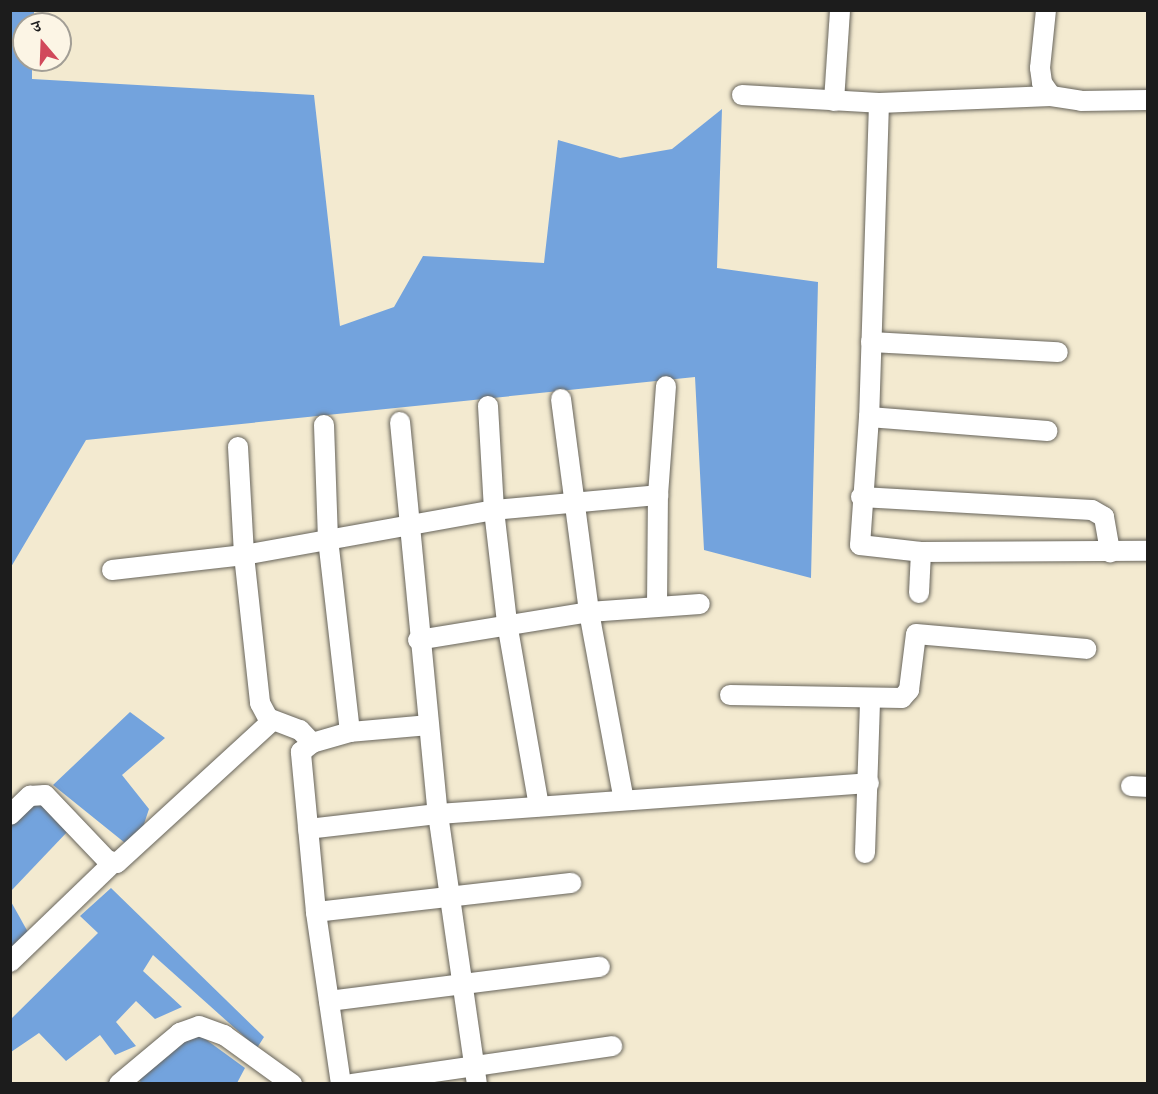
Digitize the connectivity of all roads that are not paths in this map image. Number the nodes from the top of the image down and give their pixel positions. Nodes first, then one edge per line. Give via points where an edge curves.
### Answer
1 (840, 10) edge
2 (1046, 10) edge
3 (742, 95) dead end
4 (1051, 96) junction
5 (834, 100) junction
6 (1148, 100) edge
7 (879, 103) junction
8 (871, 342) junction
9 (1058, 352) dead end
10 (666, 386) dead end
11 (561, 399) dead end
12 (488, 406) dead end
13 (869, 417) junction
14 (400, 422) dead end
15 (324, 425) dead end
16 (1047, 431) dead end
17 (238, 447) dead end
18 (658, 495) junction
19 (861, 497) junction
20 (576, 503) junction
21 (494, 510) junction
22 (410, 526) junction
23 (328, 539) junction
24 (1148, 551) edge
25 (921, 552) junction
26 (1110, 552) junction
27 (244, 555) junction
28 (112, 570) dead end
29 (919, 593) dead end
30 (700, 604) dead end
31 (657, 606) junction
32 (589, 612) junction
33 (507, 623) junction
34 (418, 640) junction
35 (1086, 649) dead end
36 (730, 695) dead end
37 (870, 699) junction
38 (272, 720) junction
39 (428, 725) junction
40 (350, 732) junction
41 (312, 743) junction
42 (869, 783) junction
43 (624, 800) junction
44 (539, 806) junction
45 (438, 814) junction
46 (10, 815) edge
47 (308, 829) junction
48 (865, 853) dead end
49 (113, 863) junction
50 (571, 883) dead end
51 (450, 895) junction
52 (316, 912) junction
53 (10, 962) edge
54 (600, 967) dead end
55 (463, 985) junction
56 (329, 1001) junction
57 (612, 1046) dead end
58 (476, 1076) edge
59 (119, 1083) edge
60 (292, 1083) edge
61 (341, 1083) edge
62 (352, 1083) edge

1 - 5 street
2 - 4 street via 1040,68 1042,83
3 - 5 street
4 - 6 street via 1081,101
4 - 7 street
5 - 7 street
7 - 8 street
8 - 9 street
8 - 13 street
10 - 18 street
11 - 20 street
12 - 21 street
13 - 16 street
13 - 19 street
14 - 22 street
15 - 23 street
17 - 27 street
18 - 20 street
18 - 31 street
19 - 25 street via 860,545
19 - 26 street via 1092,510 1104,517
20 - 21 street
20 - 32 street
21 - 22 street
21 - 33 street
22 - 23 street
22 - 34 street
23 - 27 street
23 - 40 street
24 - 26 street
25 - 26 street
25 - 29 street
27 - 28 street
27 - 38 street via 258,696 264,714
30 - 31 street
31 - 32 street
32 - 33 street
32 - 43 street
33 - 34 street
33 - 44 street
34 - 39 street
35 - 37 street via 916,634 906,695 896,700
36 - 37 street
37 - 42 street
38 - 41 street via 300,730
38 - 49 street
39 - 40 street
39 - 45 street
40 - 41 street
41 - 47 street via 304,747 300,759
42 - 43 street
42 - 48 street
43 - 44 street
44 - 45 street
45 - 47 street
45 - 51 street
46 - 49 street via 30,796 45,795
47 - 52 street
49 - 53 street
50 - 51 street
51 - 52 street
51 - 55 street
52 - 56 street
54 - 55 street
55 - 56 street
55 - 58 street
56 - 61 street
57 - 58 street
58 - 62 street
59 - 60 street via 180,1033 199,1026 224,1035

